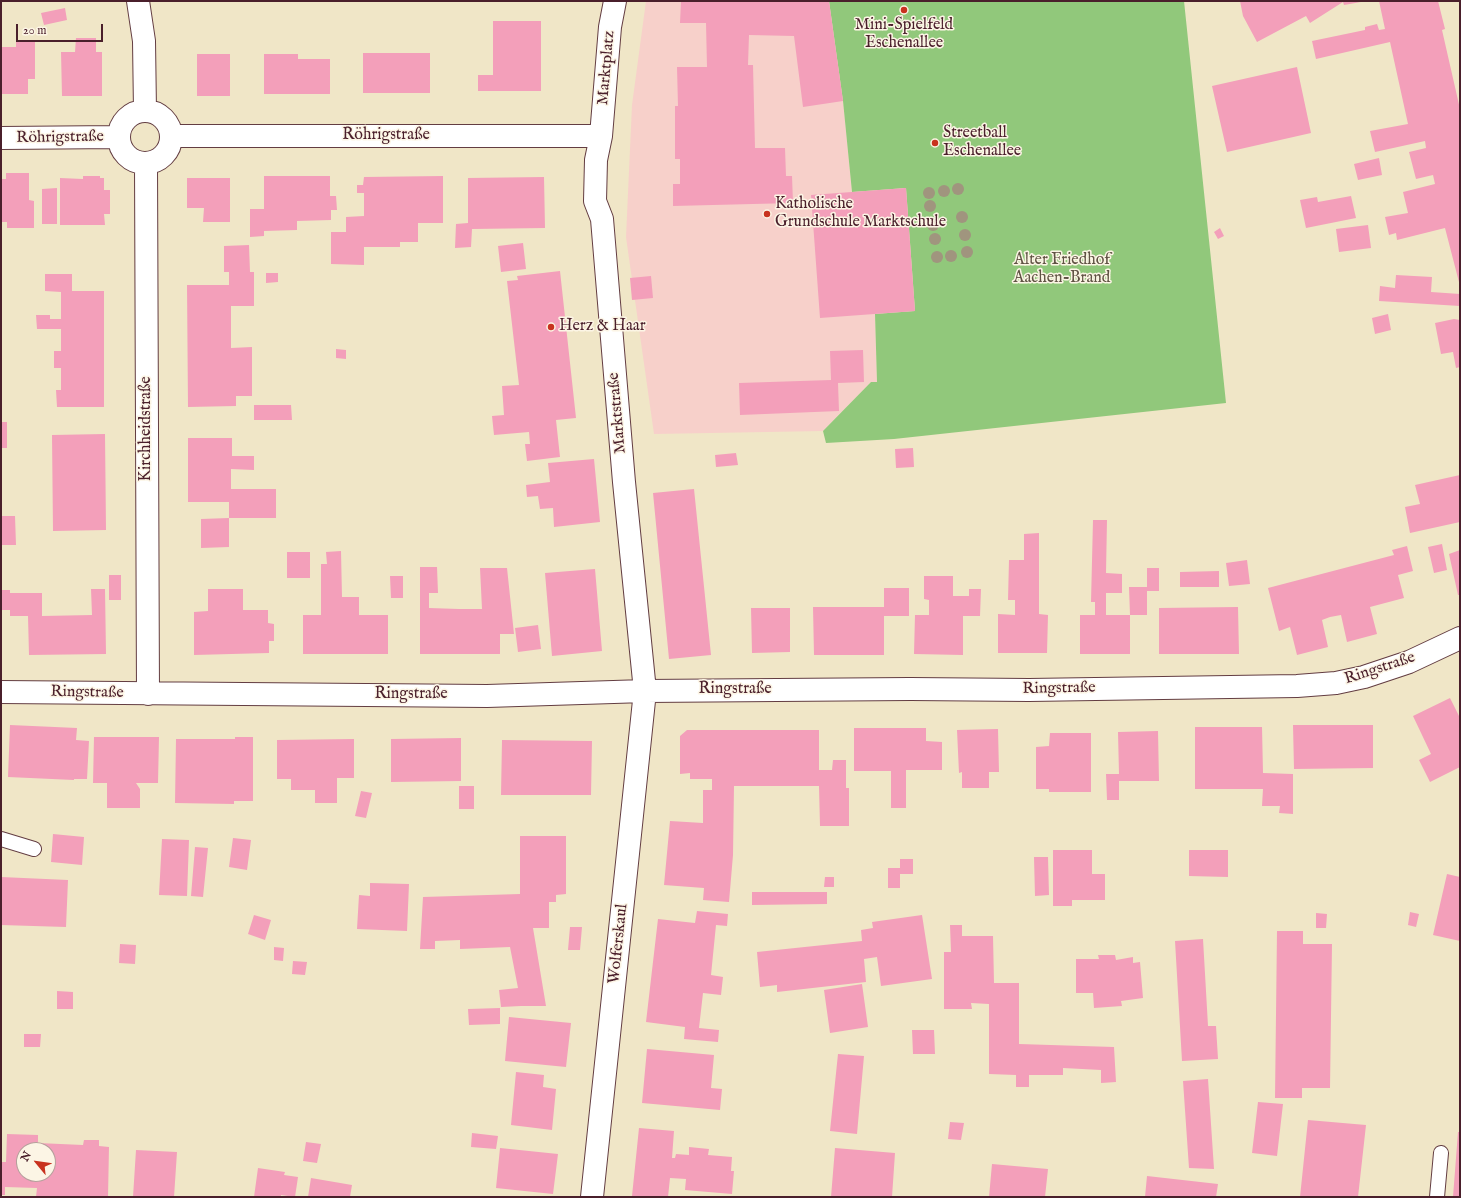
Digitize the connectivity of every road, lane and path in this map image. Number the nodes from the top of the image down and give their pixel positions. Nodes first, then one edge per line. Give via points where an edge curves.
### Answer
1 (138, 1) edge
2 (615, 1) edge
3 (145, 111) junction
4 (171, 136) junction
5 (601, 136) junction
6 (118, 137) junction
7 (1, 138) edge
8 (146, 163) junction
9 (1460, 638) edge
10 (645, 691) junction
11 (1, 692) edge
12 (148, 694) junction
13 (1, 839) edge
14 (34, 849) dead end
15 (1441, 1153) dead end
16 (592, 1197) edge
17 (1437, 1197) edge

1 - 3 street via 144,41
2 - 5 street, Marktplatz via 610,27
3 - 4 street via 162,117 169,126
3 - 6 street via 136,112 127,118
4 - 5 street, Röhrigstraße
4 - 8 street via 164,155
5 - 10 street, Marktstraße via 596,160 595,201 602,219 620,444
6 - 7 street, Röhrigstraße
6 - 8 street via 124,153 130,159
8 - 12 street, Kirchheidstraße
9 - 10 street, Ringstraße via 1409,662 1364,678 1297,686
10 - 12 street, Ringstraße via 487,696
10 - 16 street, Wolferskaul
11 - 12 street, Ringstraße
13 - 14 lane
15 - 17 lane

